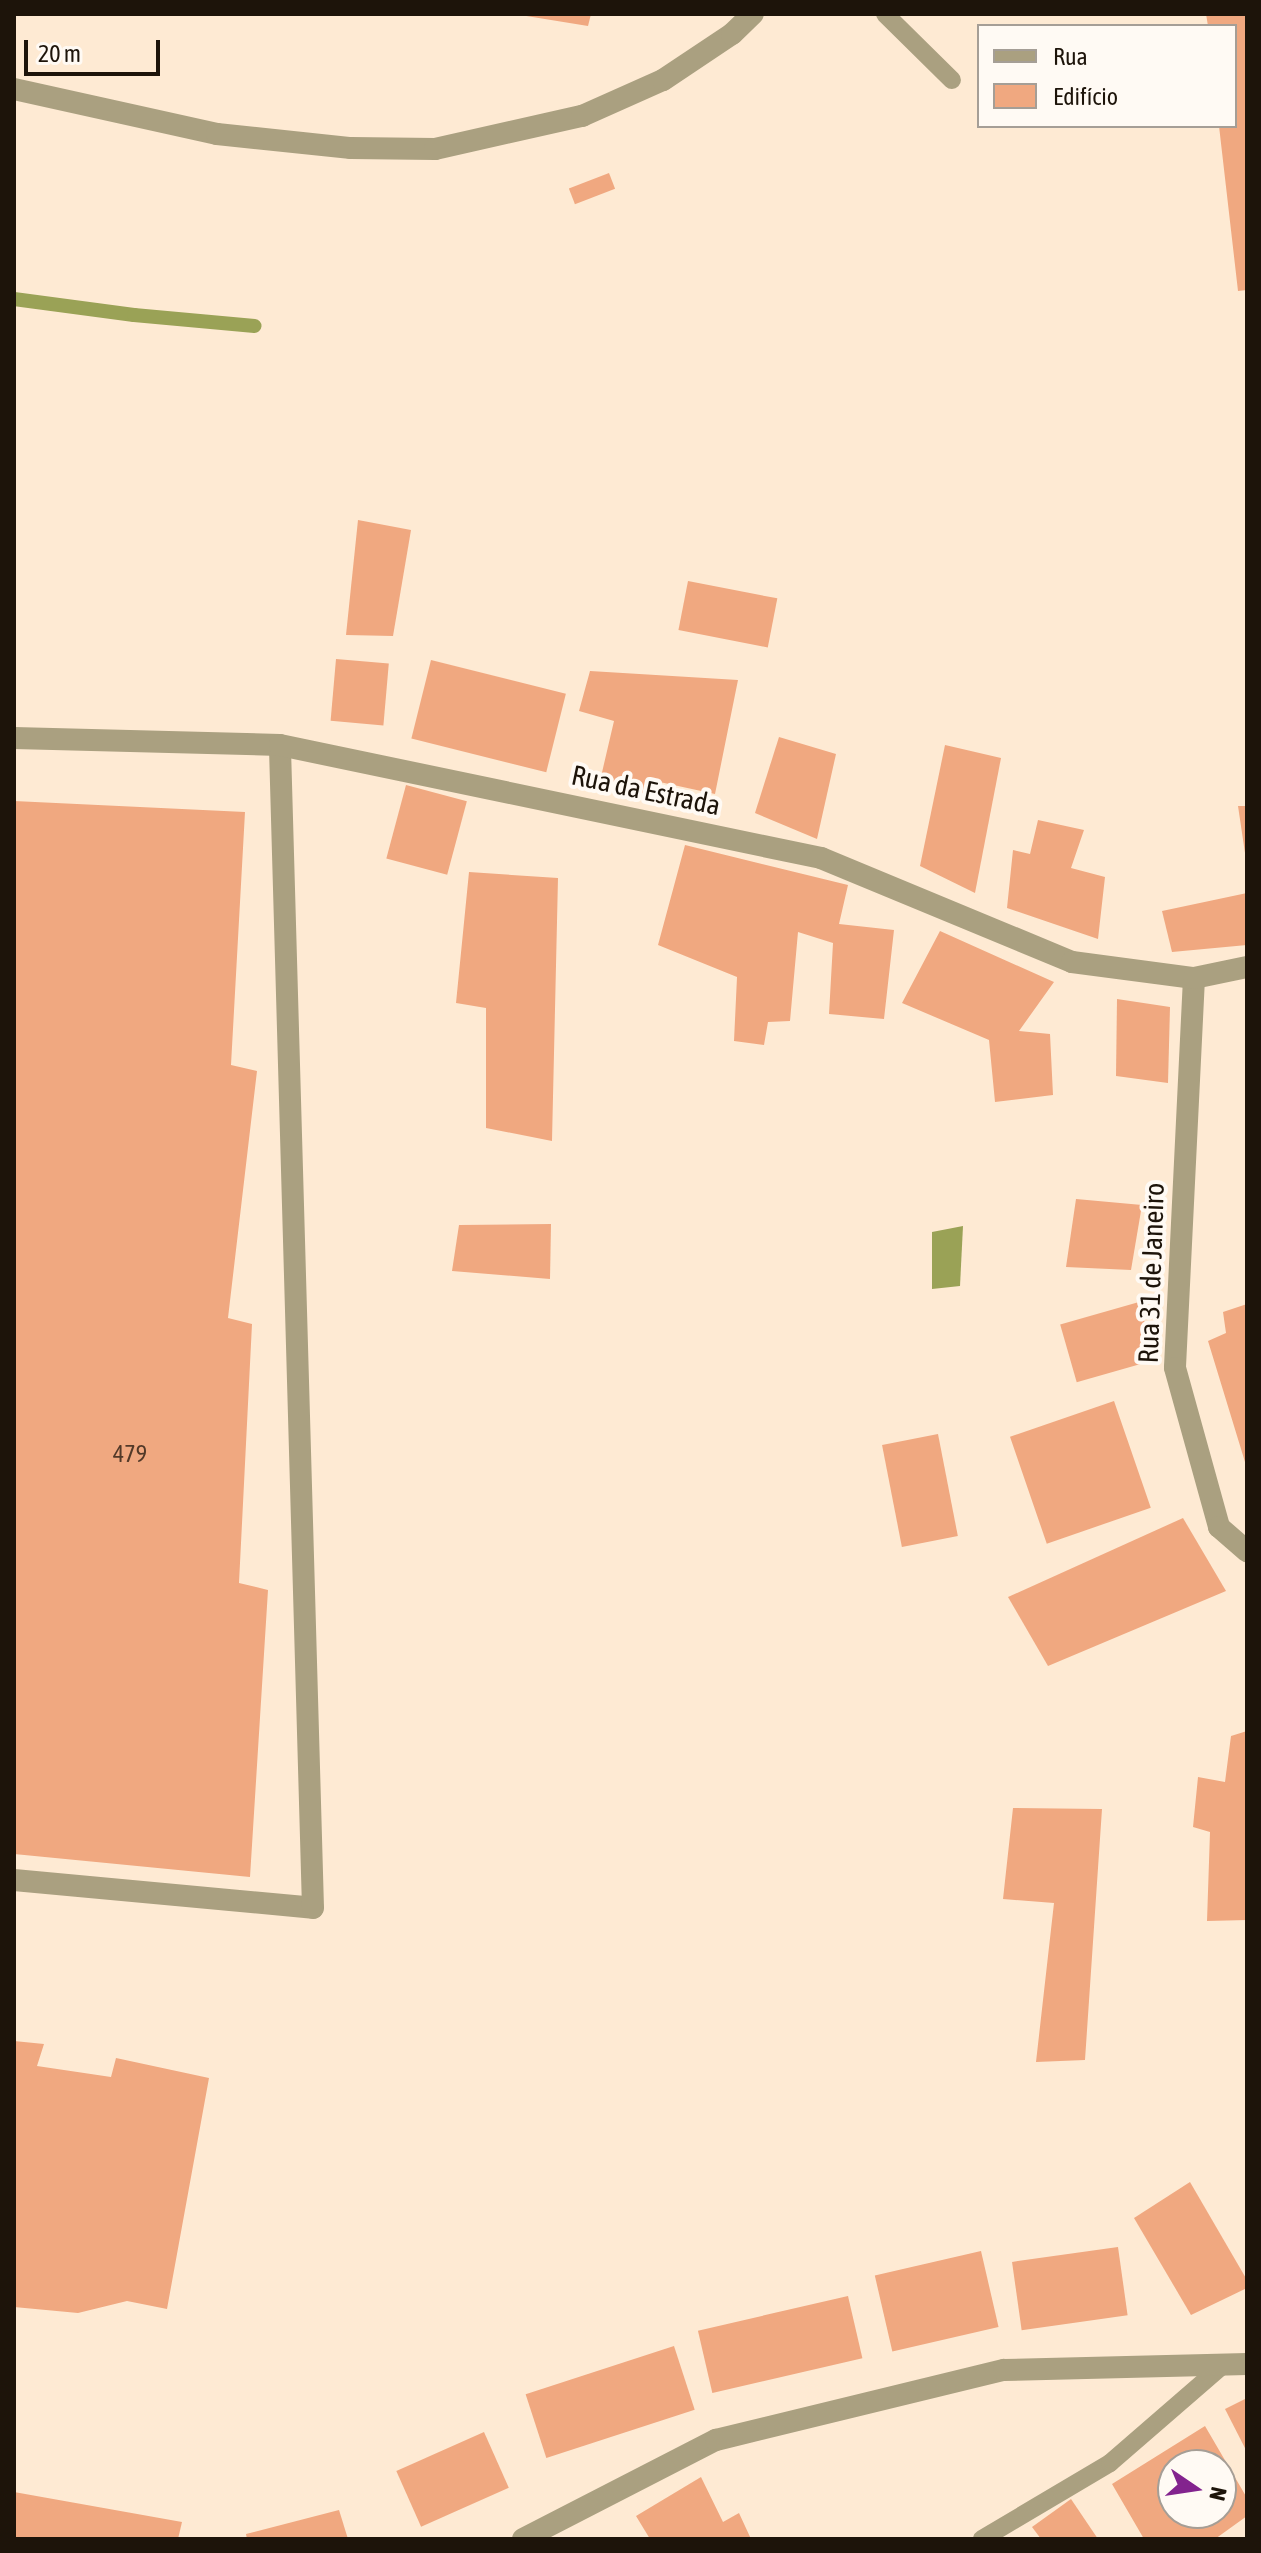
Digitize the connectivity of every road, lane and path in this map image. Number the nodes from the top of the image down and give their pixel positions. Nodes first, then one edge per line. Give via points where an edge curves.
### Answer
1 (753, 14) edge
2 (885, 14) edge
3 (952, 80) dead end
4 (14, 89) edge
5 (14, 738) edge
6 (280, 745) junction
7 (1247, 967) edge
8 (1194, 978) junction
9 (1247, 1551) edge
10 (14, 1880) edge
11 (1247, 2364) edge
12 (1223, 2365) junction
13 (523, 2539) edge
14 (982, 2539) edge

1 - 4 street via 663,80 582,116 435,149 351,148 217,134
2 - 3 lane
5 - 6 street, Rua da Estrada
6 - 8 street, Rua da Estrada via 821,858 1072,962
6 - 10 street via 313,1908
7 - 8 street, Rua da Estrada
8 - 9 street, Rua 31 de Janeiro via 1175,1368 1219,1527
11 - 12 street
12 - 13 street via 1004,2370 716,2440
12 - 14 lane via 1110,2463

